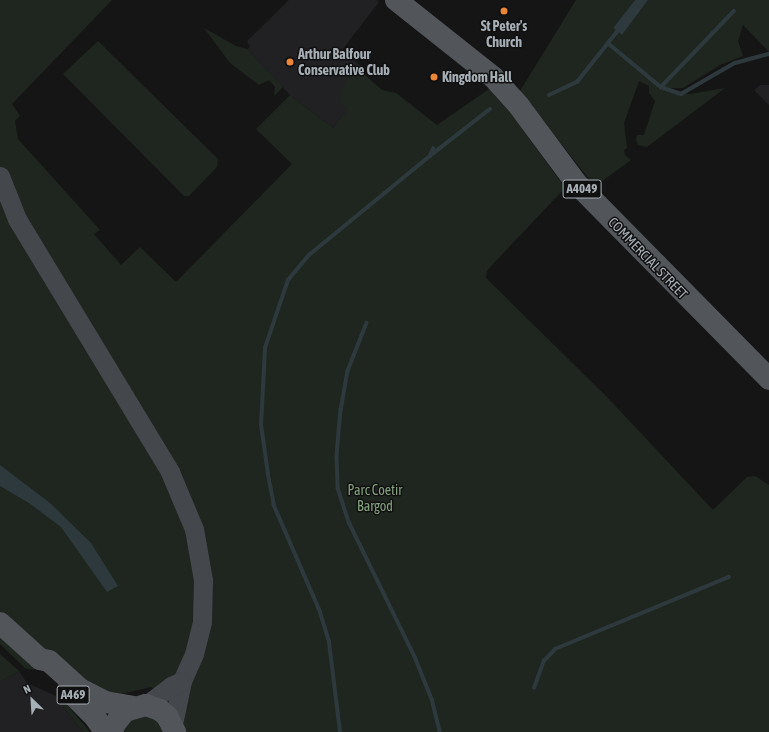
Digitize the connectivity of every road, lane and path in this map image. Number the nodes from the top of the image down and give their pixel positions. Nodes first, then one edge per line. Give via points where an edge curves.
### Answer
1 (396, 0) edge
2 (0, 176) edge
3 (769, 379) edge
4 (0, 623) edge
5 (40, 659) junction
6 (182, 681) junction
7 (139, 706) junction
8 (174, 728) edge
9 (105, 732) edge
10 (112, 732) edge

1 - 3 main road, COMMERCIAL STREET / A4049 via 466,54 497,82 577,184
2 - 6 street via 17,219 155,446 187,511 199,553 204,594 202,622 194,654
4 - 5 main road, A469
5 - 7 main road, A469 via 48,661 95,698 105,702
5 - 9 main road, A469 via 43,667 95,717
6 - 7 street
6 - 8 street
7 - 8 main road, A469 via 160,710
7 - 10 main road via 120,716

